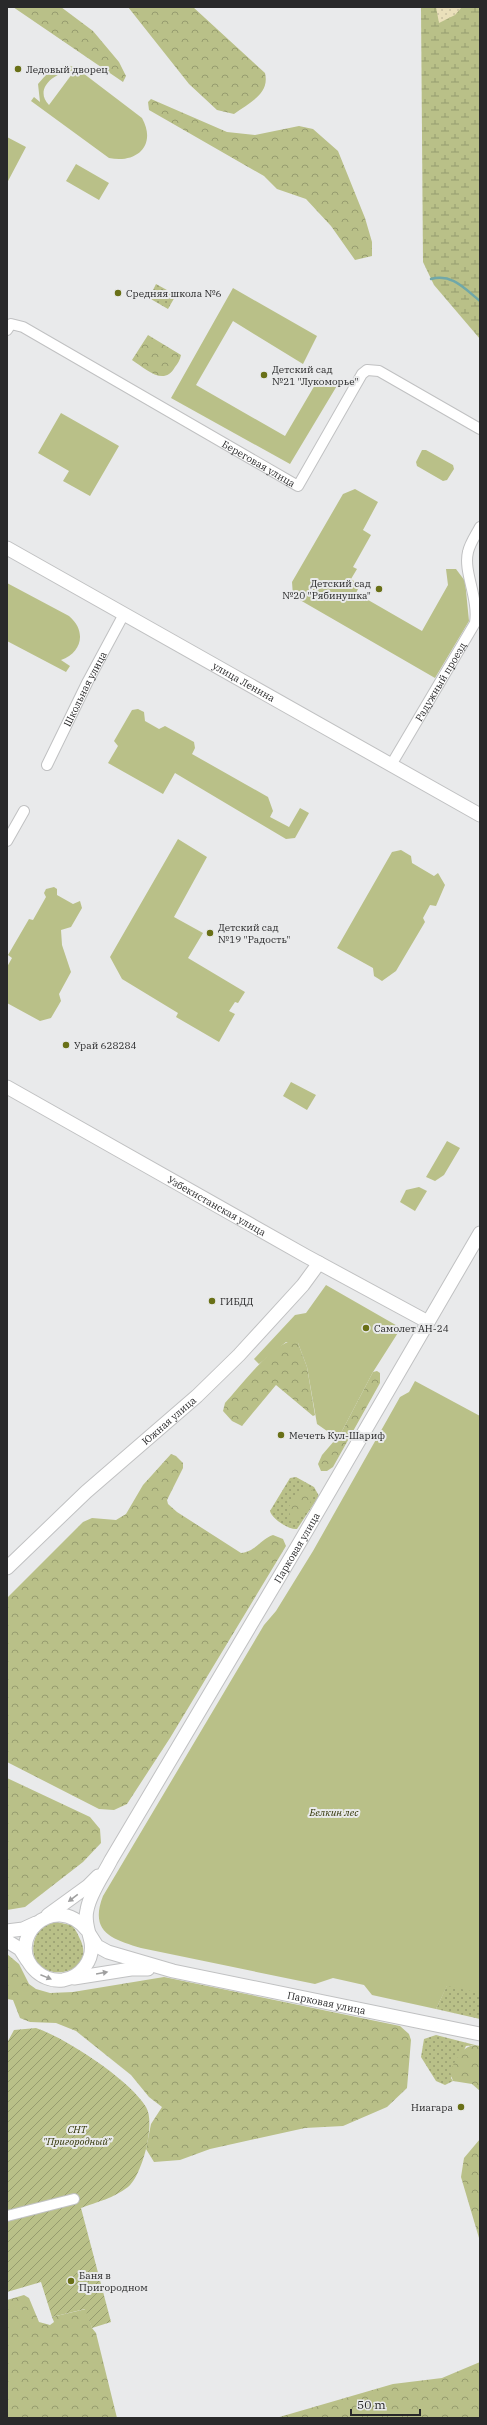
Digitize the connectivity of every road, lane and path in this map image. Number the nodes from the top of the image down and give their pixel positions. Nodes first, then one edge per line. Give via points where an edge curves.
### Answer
1 (9, 327) edge
2 (480, 429) edge
3 (480, 527) edge
4 (7, 548) edge
5 (124, 614) junction
6 (47, 765) dead end
7 (391, 765) junction
8 (24, 811) dead end
9 (480, 815) edge
10 (7, 841) edge
11 (7, 1087) edge
12 (480, 1233) edge
13 (319, 1263) junction
14 (428, 1322) junction
15 (7, 1568) edge
16 (111, 1860) junction
17 (41, 1920) junction
18 (7, 1931) edge
19 (88, 1932) junction
20 (7, 1941) edge
21 (30, 1964) junction
22 (173, 1970) junction
23 (64, 1980) junction
24 (480, 2034) edge
25 (74, 2199) dead end
26 (7, 2216) edge

1 - 2 street, Береговая улица via 23,326 298,486 366,370 379,370
3 - 7 street, Радужный проезд via 470,544 467,560 476,605 475,624
4 - 5 main road, улица Ленина
5 - 6 street, Школьная улица
5 - 7 main road, улица Ленина
7 - 9 main road, улица Ленина
8 - 10 street
11 - 13 main road, Узбекистанская улица
12 - 14 main road, Парковая улица
13 - 14 main road, Узбекистанская улица
13 - 15 main road, Южная улица via 303,1285 239,1355 86,1492
14 - 16 main road, Парковая улица
16 -> 17 main road, Парковая улица via 88,1886
16 - 19 main road, Парковая улица via 88,1904
17 - 18 main road via 23,1929
17 - 19 main road via 53,1915 70,1916
17 - 21 main road via 27,1939 26,1952
19 - 22 main road, Парковая улица via 97,1946 108,1952
19 - 23 main road via 91,1952 86,1965 76,1975
20 - 21 main road via 20,1950
21 -> 23 main road via 47,1978
23 -> 22 main road, Парковая улица via 131,1969
22 - 24 main road, Парковая улица
25 - 26 street

